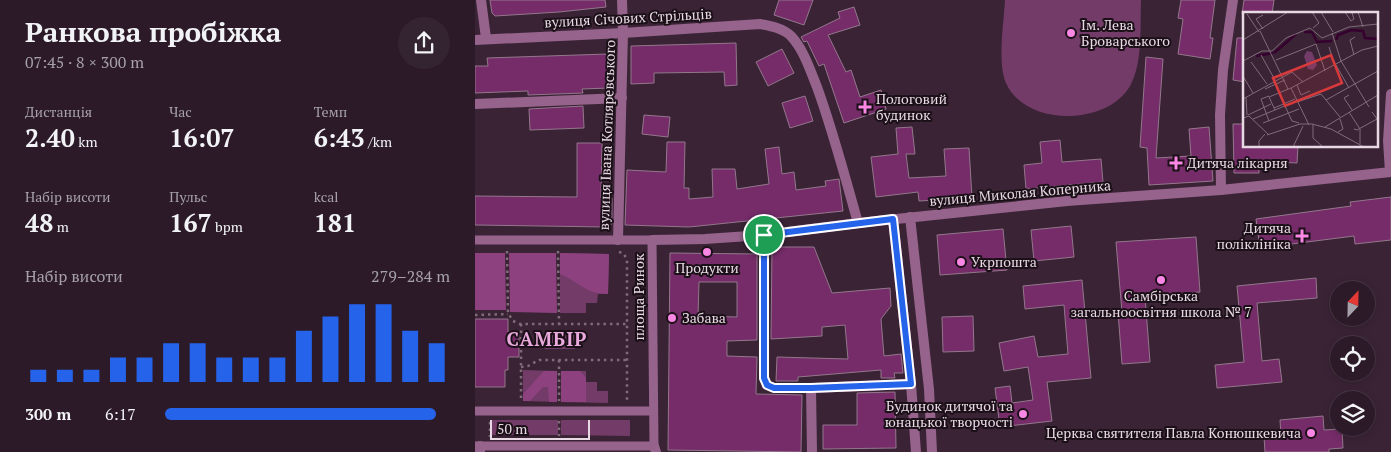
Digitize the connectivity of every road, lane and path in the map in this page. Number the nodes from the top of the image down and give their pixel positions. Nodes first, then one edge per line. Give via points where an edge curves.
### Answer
1 (481, 0) edge
2 (622, 0) edge
3 (1233, 0) edge
4 (623, 33) junction
5 (486, 38) junction
6 (475, 40) edge
7 (1391, 94) edge
8 (622, 98) junction
9 (475, 104) edge
10 (1390, 172) edge
11 (1221, 190) junction
12 (910, 217) junction
13 (893, 219) junction
14 (858, 223) junction
15 (764, 235) junction
16 (475, 240) edge
17 (618, 240) junction
18 (652, 240) junction
19 (507, 251) dead end
20 (558, 251) dead end
21 (618, 251) dead end
22 (508, 314) junction
23 (475, 315) edge
24 (521, 324) junction
25 (559, 324) junction
26 (627, 324) junction
27 (627, 360) junction
28 (521, 367) junction
29 (911, 384) junction
30 (811, 388) junction
31 (475, 411) edge
32 (490, 411) junction
33 (521, 411) junction
34 (627, 411) junction
35 (653, 411) junction
36 (481, 447) edge
37 (655, 449) edge
38 (813, 452) edge
39 (916, 452) edge
40 (933, 452) edge

1 - 5 street
2 - 4 street, вулиця Івана Котляревського
3 - 11 street via 1219,115
4 - 5 street, вулиця Січових Стрільців
4 - 8 street, вулиця Івана Котляревського
4 - 14 street, вулиця Січових Стрільців via 760,24 790,34 800,47 823,104
5 - 6 street, вулиця Січових Стрільців
7 - 10 street
8 - 9 street
8 - 17 street, вулиця Івана Котляревського
10 - 11 street, вулиця Миколая Коперника
11 - 12 street, вулиця Миколая Коперника
12 - 13 street, вулиця Миколая Коперника
12 - 40 street
13 - 14 street, вулиця Миколая Коперника
13 - 29 street
14 - 15 street, вулиця Миколая Коперника
15 - 18 street, вулиця Миколая Коперника
15 - 30 street via 764,378 767,385 774,388
16 - 17 street, площа Ринок
17 - 18 street, площа Ринок
18 - 35 street, площа Ринок
19 - 22 path
20 - 25 path
21 - 26 path via 627,259
22 - 23 path
22 - 24 path
24 - 25 path
24 - 28 path
25 - 26 path
26 - 27 path
27 - 28 path via 539,360
27 - 34 path
28 - 33 path
29 - 30 street
29 - 39 street
30 - 38 street
31 - 32 street
32 - 33 street
32 - 36 path
33 - 34 street
34 - 35 street
35 - 37 street, площа Ринок
36 - 37 street, площа Ринок

